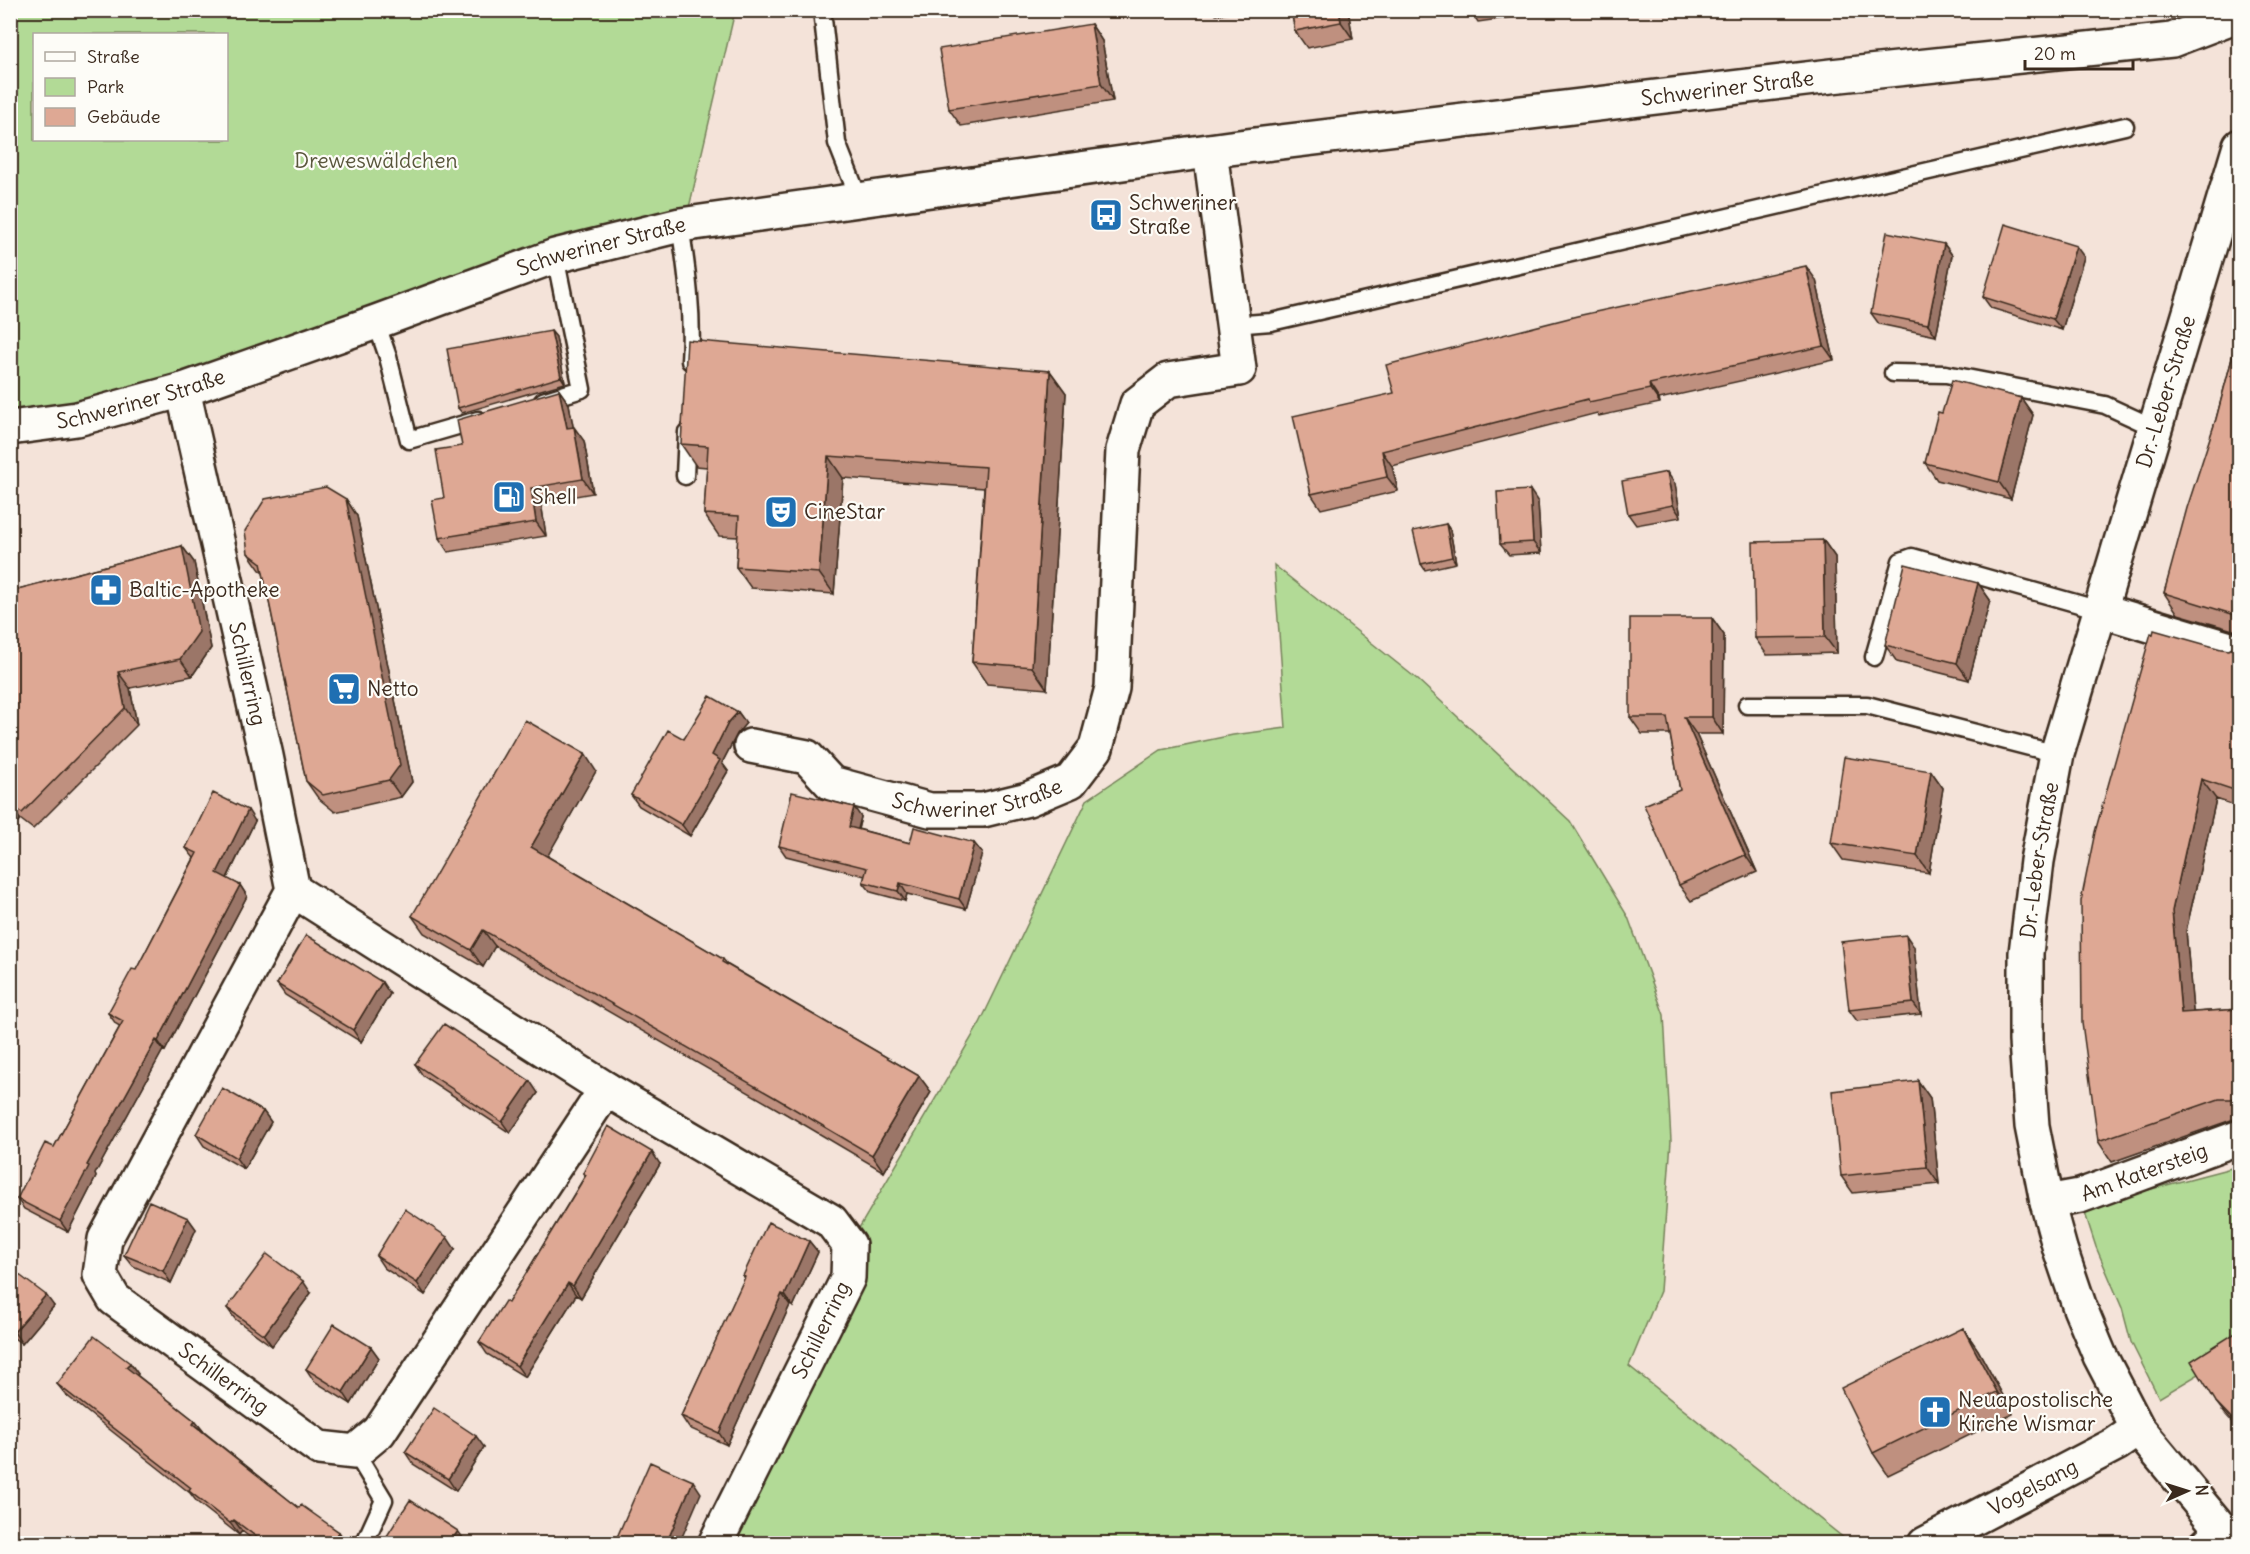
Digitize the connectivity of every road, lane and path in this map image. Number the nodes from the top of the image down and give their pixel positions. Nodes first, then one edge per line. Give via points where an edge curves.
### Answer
1 (822, 10) edge
2 (2240, 14) edge
3 (2125, 126) dead end
4 (2240, 146) edge
5 (1210, 151) junction
6 (859, 199) junction
7 (680, 225) junction
8 (555, 256) junction
9 (376, 322) junction
10 (1233, 325) junction
11 (1893, 373) dead end
12 (689, 383) edge
13 (183, 390) junction
14 (528, 405) edge
15 (496, 414) edge
16 (688, 418) edge
17 (10, 428) edge
18 (2155, 428) junction
19 (685, 476) edge
20 (2100, 610) junction
21 (2240, 652) edge
22 (1874, 657) dead end
23 (1747, 705) dead end
24 (751, 746) dead end
25 (2057, 754) junction
26 (293, 890) junction
27 (606, 1089) junction
28 (2240, 1137) edge
29 (2047, 1202) junction
30 (2138, 1429) junction
31 (355, 1452) junction
32 (2216, 1537) edge
33 (364, 1544) edge
34 (715, 1544) edge
35 (1925, 1544) edge

1 - 6 lane via 837,143
2 - 5 street, Schweriner Straße via 2172,40 1830,76
3 - 10 lane via 1271,322
4 - 18 street, Dr.-Leber-Straße
5 - 6 street, Schweriner Straße
5 - 10 street, Schweriner Straße
6 - 7 street, Schweriner Straße
7 - 8 street, Schweriner Straße
7 - 12 lane via 692,337
8 - 9 street, Schweriner Straße
8 - 14 lane via 582,389
9 - 13 street, Schweriner Straße
9 - 15 lane via 409,440
10 - 24 street, Schweriner Straße via 1239,369 1168,380 1137,404 1123,450 1112,688 1096,748 1071,782 1028,799 983,810 930,810 831,783 807,758
11 - 18 lane via 1946,374 2105,405
13 - 17 street, Schweriner Straße via 77,419
13 - 26 street, Schillerring
16 - 19 lane
18 - 20 street, Dr.-Leber-Straße
20 - 21 street
20 - 22 lane via 1912,557 1901,561
20 - 25 street, Dr.-Leber-Straße
23 - 25 lane via 1867,705
25 - 29 street, Dr.-Leber-Straße via 2037,861 2026,953 2026,1041 2032,1126
26 - 27 street, Schillerring
26 - 31 street, Schillerring via 105,1239 100,1275 114,1299 319,1448
27 - 31 street via 379,1432
27 - 34 street, Schillerring via 831,1221 849,1245 848,1278
28 - 29 street, Am Katersteig via 2080,1196
29 - 30 street, Dr.-Leber-Straße via 2079,1308
30 - 32 street, Dr.-Leber-Straße
30 - 35 street, Vogelsang
31 - 33 lane via 384,1500

